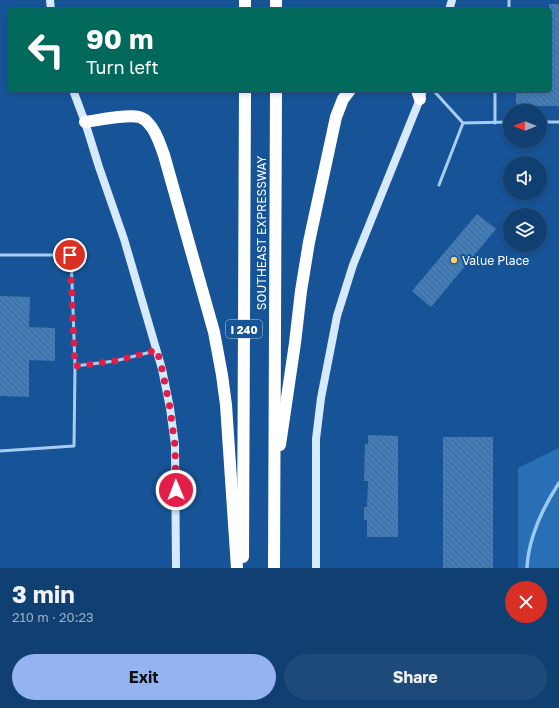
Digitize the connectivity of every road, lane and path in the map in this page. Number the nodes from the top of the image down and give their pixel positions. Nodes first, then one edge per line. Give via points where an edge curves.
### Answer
1 (74, 92) edge
2 (245, 92) edge
3 (276, 92) edge
4 (348, 92) edge
5 (435, 92) edge
6 (495, 92) edge
7 (420, 93) edge
8 (85, 122) junction
9 (495, 122) junction
10 (503, 122) edge
11 (547, 122) edge
12 (559, 122) edge
13 (463, 123) junction
14 (439, 185) dead end
15 (0, 255) edge
16 (157, 350) junction
17 (75, 366) junction
18 (0, 452) edge
19 (274, 488) junction
20 (176, 568) edge
21 (237, 568) edge
22 (243, 568) edge
23 (274, 568) edge
24 (316, 568) edge

1 - 8 street
2 - 22 highway, SOUTHEAST EXPRESSWAY / I 240
3 - 19 highway, SOUTHEAST EXPRESSWAY / I 240
4 - 19 highway via 336,117 309,242
5 - 13 lane
6 - 9 lane
7 - 24 street via 353,265 337,316 316,439
8 - 16 street
8 - 21 highway via 137,117 149,123 159,140 218,352 226,405
9 - 10 lane
9 - 13 lane
11 - 12 lane
13 - 14 lane
15 - 17 lane via 70,255
16 - 17 lane via 115,361
16 - 20 street via 170,408 175,446
17 - 18 lane via 74,446
19 - 23 highway, SOUTHEAST EXPRESSWAY / I 240

